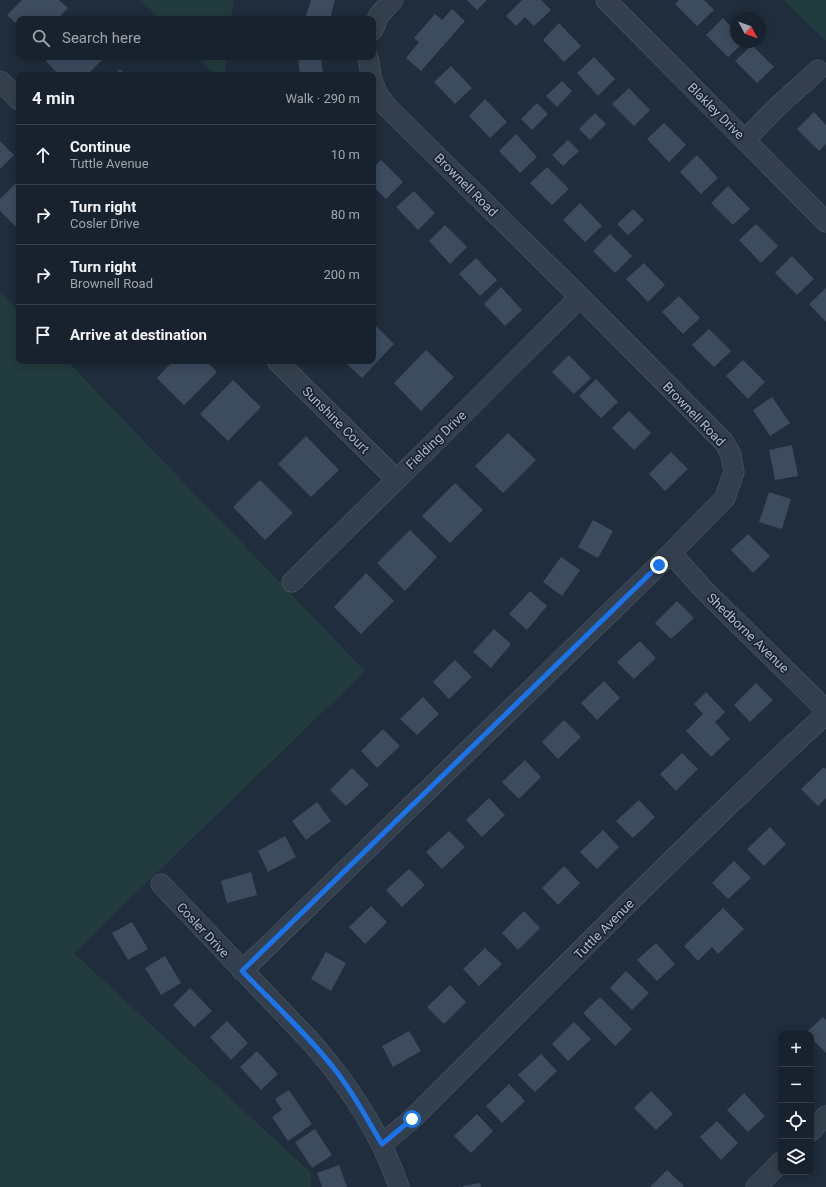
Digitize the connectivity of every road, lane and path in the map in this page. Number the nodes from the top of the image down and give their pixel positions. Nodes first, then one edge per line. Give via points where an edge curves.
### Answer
1 (393, 0) edge
2 (606, 0) edge
3 (376, 24) edge
4 (368, 60) edge
5 (818, 70) dead end
6 (370, 72) edge
7 (0, 81) edge
8 (376, 90) edge
9 (16, 97) edge
10 (745, 140) junction
11 (826, 222) edge
12 (580, 297) junction
13 (280, 364) edge
14 (396, 479) junction
15 (671, 553) junction
16 (292, 582) dead end
17 (826, 710) edge
18 (826, 714) edge
19 (161, 884) dead end
20 (242, 971) junction
21 (826, 1116) edge
22 (814, 1128) edge
23 (382, 1144) junction
24 (778, 1165) edge
25 (399, 1187) edge
26 (756, 1187) edge

1 - 3 street
2 - 10 street, Blakley Drive
4 - 6 street
5 - 10 street
7 - 9 street
8 - 12 street, Brownell Road via 387,107
10 - 11 street, Blakley Drive
12 - 14 street, Fielding Drive
12 - 15 street, Brownell Road via 724,442 731,455 734,472 725,498
13 - 14 street, Sunshine Court
14 - 16 street, Fielding Drive
15 - 17 street, Shedborne Avenue via 705,591
15 - 20 street, Brownell Road
18 - 23 street, Tuttle Avenue via 412,1119
19 - 20 street, Cosler Drive
20 - 23 street, Cosler Drive via 336,1070
21 - 22 street
23 - 25 street, Cosler Drive
24 - 26 street

